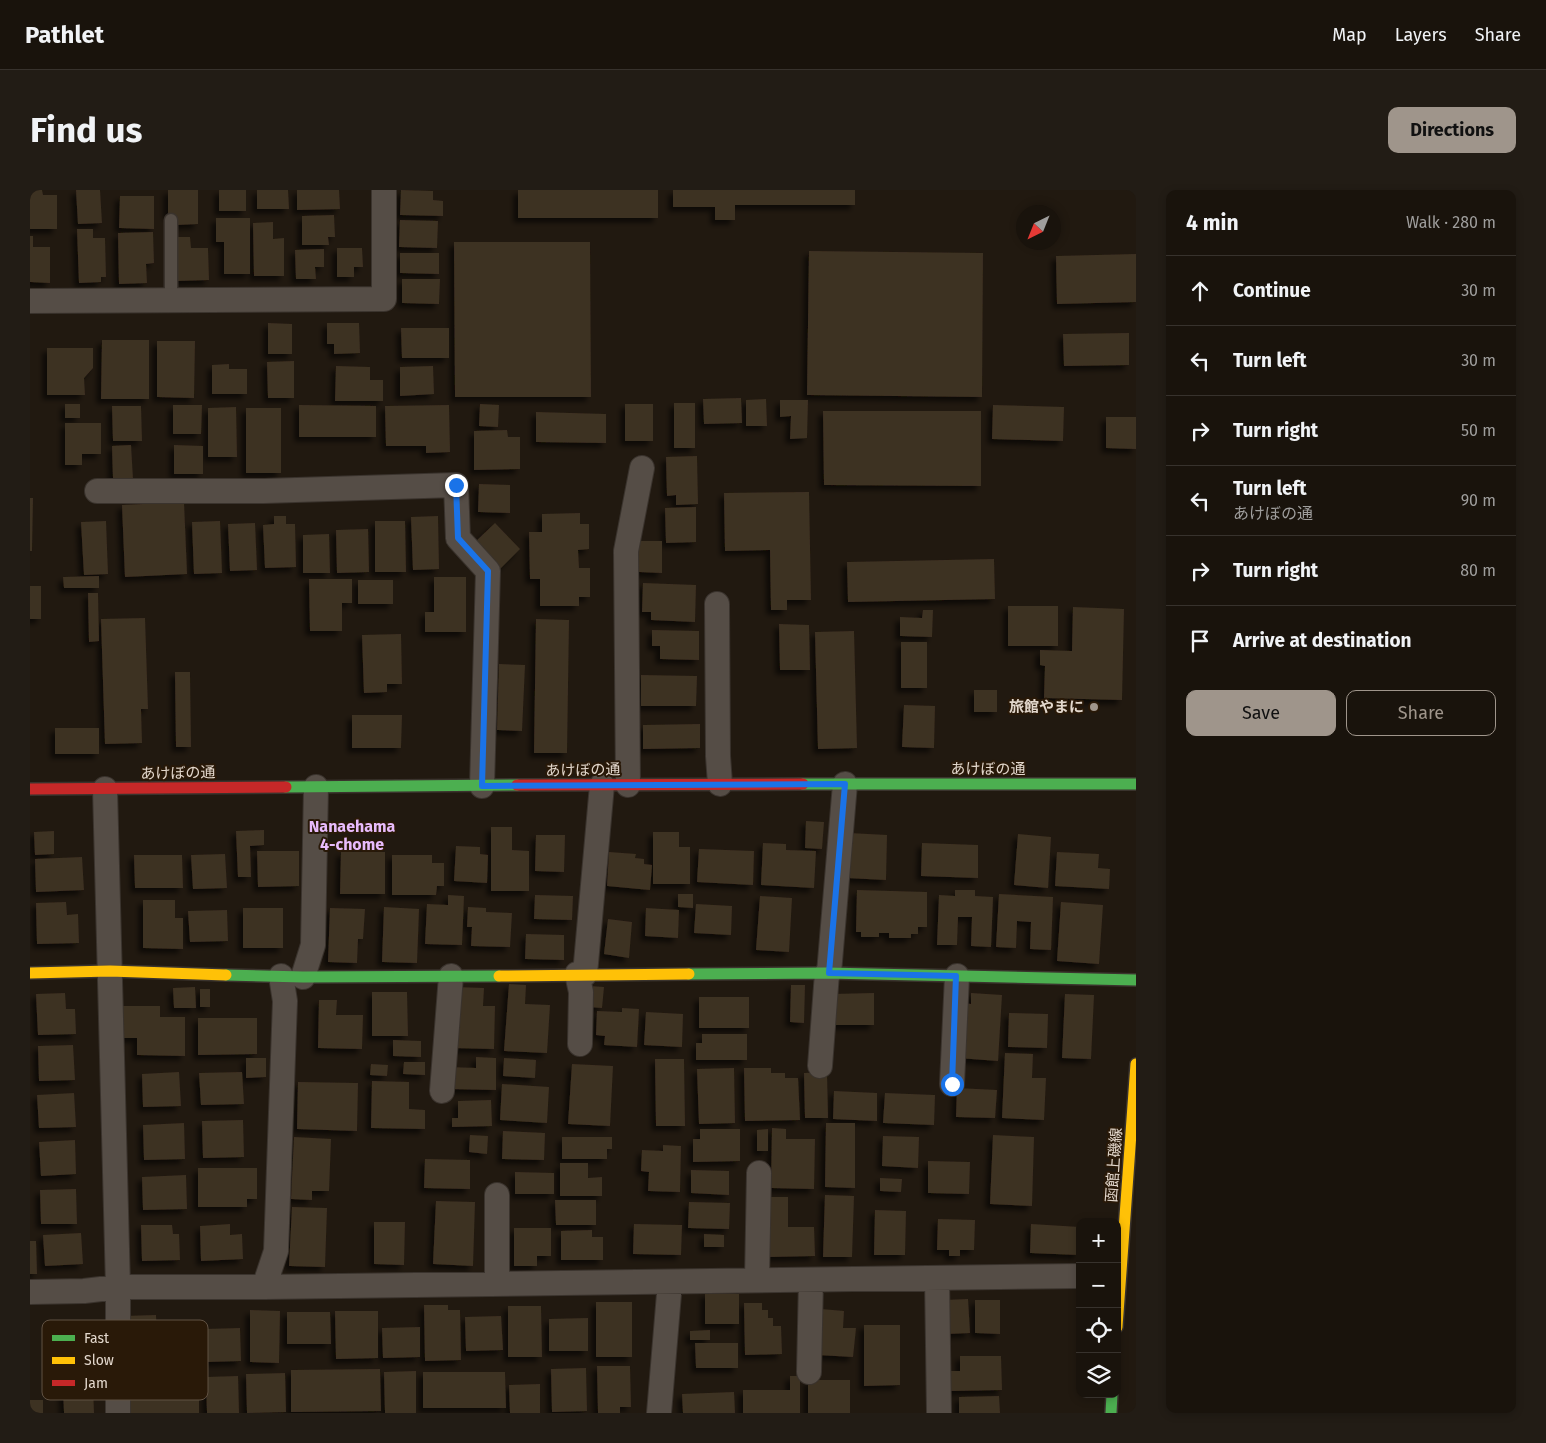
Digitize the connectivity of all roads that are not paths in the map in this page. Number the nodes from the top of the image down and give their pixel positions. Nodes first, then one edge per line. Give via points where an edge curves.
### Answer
1 (384, 190) edge
2 (171, 220) dead end
3 (171, 300) junction
4 (30, 301) edge
5 (642, 468) dead end
6 (97, 491) dead end
7 (717, 604) dead end
8 (628, 784) junction
9 (720, 784) junction
10 (845, 784) junction
11 (1136, 784) edge
12 (602, 785) junction
13 (482, 786) junction
14 (316, 787) junction
15 (30, 788) edge
16 (105, 789) junction
17 (110, 971) junction
18 (30, 973) edge
19 (828, 973) junction
20 (581, 974) junction
21 (451, 976) junction
22 (956, 976) junction
23 (292, 977) junction
24 (1136, 980) edge
25 (580, 1044) dead end
26 (1136, 1064) edge
27 (820, 1066) dead end
28 (952, 1084) dead end
29 (442, 1091) dead end
30 (759, 1173) dead end
31 (497, 1195) dead end
32 (1125, 1274) edge
33 (1076, 1276) edge
34 (937, 1278) junction
35 (757, 1280) junction
36 (811, 1280) junction
37 (670, 1282) junction
38 (497, 1283) junction
39 (118, 1287) junction
40 (264, 1287) junction
41 (30, 1292) edge
42 (1120, 1308) edge
43 (118, 1320) edge
44 (808, 1372) dead end
45 (1112, 1398) edge
46 (118, 1400) edge
47 (118, 1413) edge
48 (659, 1413) edge
49 (939, 1413) edge
50 (1111, 1413) edge

1 - 3 street via 384,299
2 - 3 lane
3 - 4 street
5 - 8 street via 626,551
6 - 13 street via 264,491 456,485 458,538 488,571
7 - 9 street
8 - 9 street, あけぼの通
8 - 12 street, あけぼの通
9 - 10 street, あけぼの通
10 - 11 street, あけぼの通
10 - 19 street
12 - 13 street, あけぼの通
12 - 20 street
13 - 14 street, あけぼの通
14 - 16 street, あけぼの通
14 - 23 street via 313,945
15 - 16 street, あけぼの通
16 - 17 street
17 - 18 street
17 - 23 street
17 - 39 street
19 - 20 street
19 - 22 street
19 - 27 street
20 - 21 street
20 - 25 street
21 - 23 street
21 - 29 street
22 - 24 street
22 - 28 street
23 - 40 street via 285,1001 276,1251
26 - 32 street, 函館上磯線
30 - 35 street
31 - 38 street
32 - 42 street, 函館上磯線
33 - 34 street
34 - 36 street
34 - 49 street
35 - 36 street
35 - 37 street
36 - 44 street
37 - 38 street
37 - 48 street
38 - 40 street
39 - 40 street
39 - 41 street
39 - 43 street
45 - 50 street
46 - 47 street

